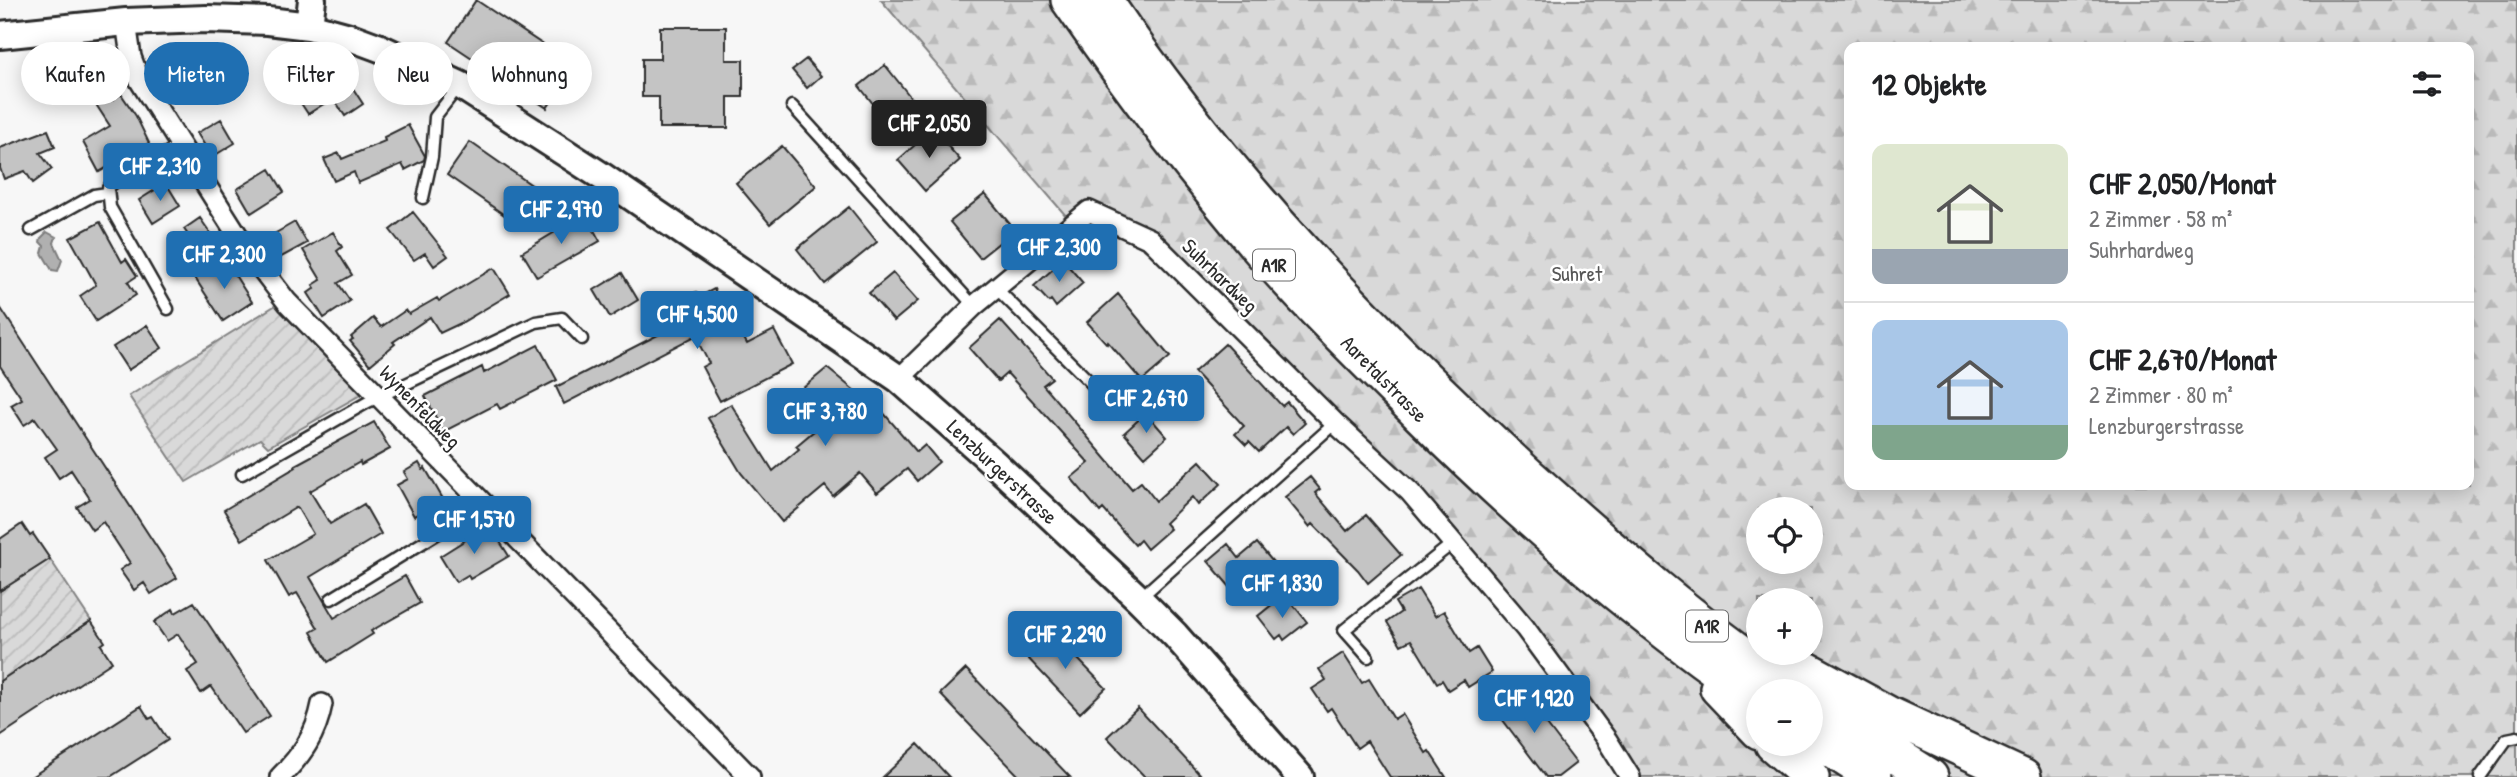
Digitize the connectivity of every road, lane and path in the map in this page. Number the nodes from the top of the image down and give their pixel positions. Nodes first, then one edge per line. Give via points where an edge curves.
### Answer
1 (312, 0) edge
2 (1069, 0) edge
3 (1104, 0) edge
4 (126, 22) junction
5 (309, 26) junction
6 (0, 34) edge
7 (460, 85) junction
8 (792, 106) dead end
9 (181, 145) junction
10 (107, 193) junction
11 (423, 198) dead end
12 (32, 230) dead end
13 (997, 289) junction
14 (974, 306) junction
15 (168, 309) dead end
16 (582, 340) dead end
17 (899, 379) junction
18 (379, 397) junction
19 (1112, 404) dead end
20 (1335, 423) junction
21 (242, 474) dead end
22 (484, 505) junction
23 (1453, 543) junction
24 (1620, 558) junction
25 (331, 599) dead end
26 (1139, 599) junction
27 (1746, 634) edge
28 (1674, 638) junction
29 (1368, 657) dead end
30 (1798, 665) edge
31 (1779, 679) edge
32 (1746, 691) edge
33 (322, 704) dead end
34 (1823, 709) edge
35 (1746, 717) edge
36 (2517, 737) edge
37 (1823, 744) edge
38 (1787, 756) edge
39 (280, 777) edge
40 (750, 777) edge
41 (1300, 777) edge
42 (1630, 777) edge
43 (1811, 777) edge
44 (1874, 777) edge
45 (1930, 777) edge
46 (2023, 777) edge
47 (2480, 777) edge

1 - 5 main road
2 - 28 highway, Aaretalstrasse / A1R via 1184,157 1321,317 1511,503
3 - 24 highway, Aaretalstrasse / A1R via 1219,154 1334,287 1457,410
4 - 5 main road, Lenzburgerstrasse via 233,19
4 - 6 main road, Lenzburgerstrasse
4 - 9 street, Wynenfeldweg via 136,71
5 - 7 main road, Lenzburgerstrasse via 380,48
7 - 11 lane via 435,117
7 - 17 main road, Lenzburgerstrasse
8 - 14 lane
9 - 10 lane via 117,180
9 - 18 street, Wynenfeldweg via 245,247 287,302
10 - 12 lane via 94,195
10 - 15 lane via 110,208
13 - 14 street, Suhrhardweg
13 - 19 lane
13 - 20 street, Suhrhardweg via 1089,211 1150,239
14 - 17 street, Suhrhardweg
16 - 18 lane via 562,318 536,321
17 - 26 main road, Lenzburgerstrasse
18 - 21 lane
18 - 22 street, Wynenfeldweg
20 - 23 street, Suhrhardweg via 1410,492
20 - 26 lane
22 - 25 lane
22 - 40 street, Wynenfeldweg
23 - 29 lane via 1344,630
23 - 42 street, Suhrhardweg via 1525,628
24 - 27 highway
24 - 31 highway, Aaretalstrasse / A1R
26 - 41 main road, Lenzburgerstrasse
28 - 32 highway, Aaretalstrasse / A1R
28 - 35 highway
30 - 46 highway via 1888,715
33 - 39 street via 311,741
34 - 45 highway
36 - 47 lane via 2507,739
37 - 44 highway
38 - 43 highway

